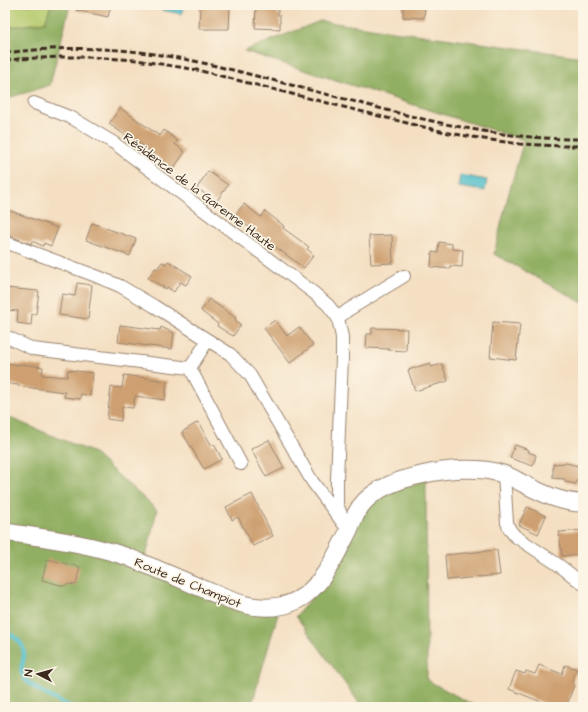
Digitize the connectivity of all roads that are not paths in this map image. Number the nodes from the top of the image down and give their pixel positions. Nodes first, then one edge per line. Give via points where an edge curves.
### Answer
1 (34, 103) dead end
2 (5, 242) edge
3 (404, 276) dead end
4 (338, 318) junction
5 (5, 336) edge
6 (208, 340) junction
7 (190, 368) junction
8 (241, 464) dead end
9 (504, 474) junction
10 (583, 503) edge
11 (348, 530) junction
12 (5, 532) edge
13 (583, 584) edge

1 - 4 street, Résidence de la Garenne Haute via 72,118 114,143 314,293
2 - 6 street via 120,286
3 - 4 street
4 - 11 street, Résidence de la Garenne Haute via 342,358 337,505
5 - 7 street via 32,349
6 - 7 street
6 - 11 street via 230,354 250,375 312,481
7 - 8 street
9 - 10 street, Route de Champiot via 561,500
9 - 11 street, Route de Champiot via 485,470 448,470 395,483 364,502
9 - 13 street via 507,523 510,530
11 - 12 street, Route de Champiot via 330,566 315,586 292,602 262,608 222,597 126,556 92,546

